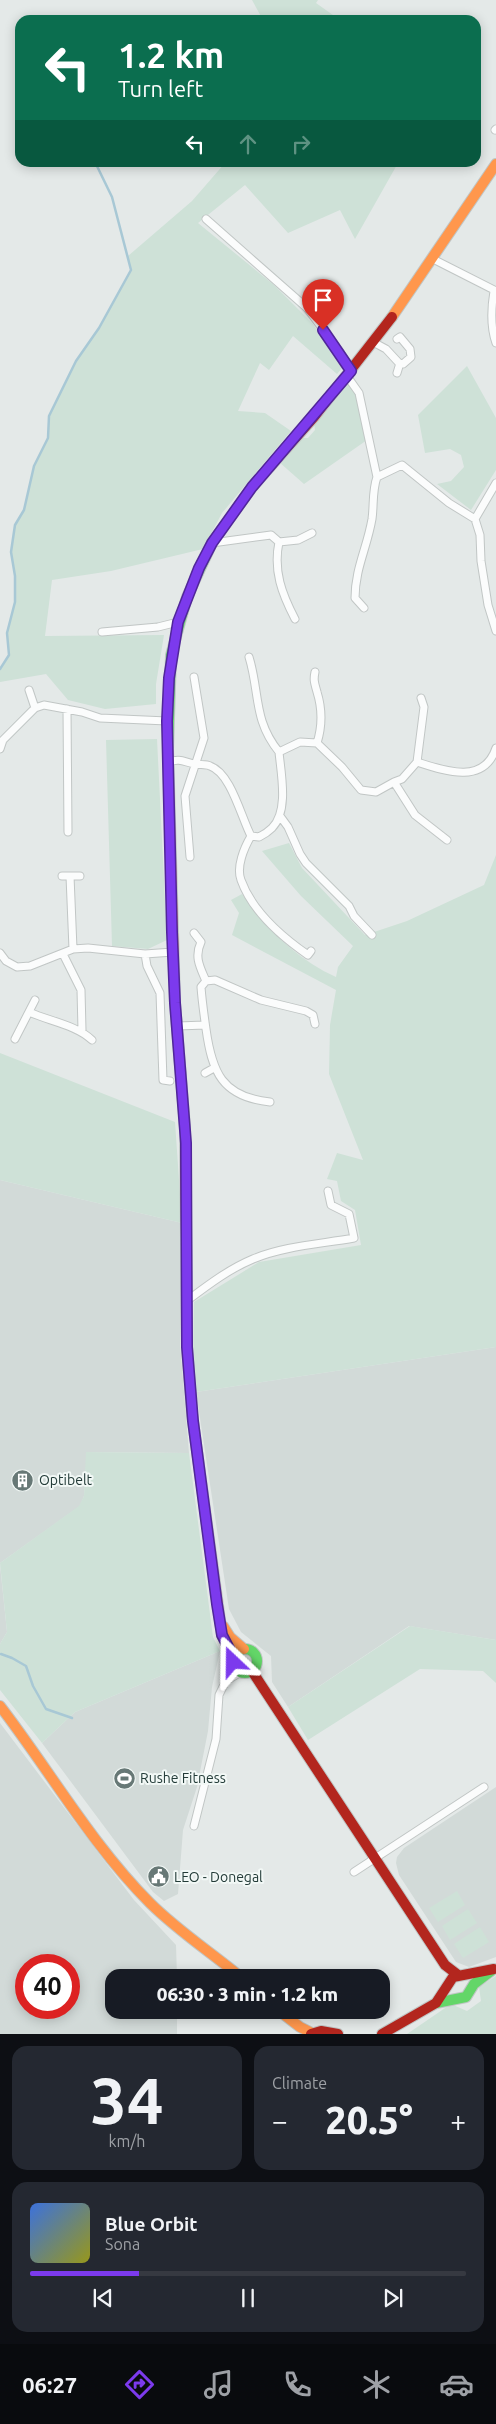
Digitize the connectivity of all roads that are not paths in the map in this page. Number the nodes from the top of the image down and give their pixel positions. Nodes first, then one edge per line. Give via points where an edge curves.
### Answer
1 (496, 165) edge
2 (206, 219) dead end
3 (433, 259) junction
4 (495, 291) edge
5 (397, 339) dead end
6 (373, 342) junction
7 (496, 344) edge
8 (400, 364) junction
9 (397, 373) dead end
10 (349, 374) junction
11 (377, 477) junction
12 (496, 483) edge
13 (474, 519) junction
14 (312, 533) dead end
15 (279, 542) junction
16 (212, 543) junction
17 (364, 608) dead end
18 (295, 619) dead end
19 (128, 620) dead end
20 (178, 622) junction
21 (127, 630) junction
22 (496, 631) edge
23 (102, 632) dead end
24 (249, 657) dead end
25 (315, 672) dead end
26 (194, 677) dead end
27 (29, 690) dead end
28 (421, 698) dead end
29 (35, 708) junction
30 (67, 709) junction
31 (167, 721) junction
32 (317, 743) junction
33 (496, 748) edge
34 (0, 749) edge
35 (279, 752) junction
36 (169, 762) junction
37 (417, 762) junction
38 (195, 764) junction
39 (394, 782) junction
40 (280, 816) junction
41 (68, 832) dead end
42 (250, 836) junction
43 (447, 840) dead end
44 (190, 857) dead end
45 (62, 876) dead end
46 (70, 876) junction
47 (80, 876) dead end
48 (194, 933) dead end
49 (372, 935) dead end
50 (73, 949) junction
51 (311, 951) dead end
52 (173, 952) junction
53 (0, 953) edge
54 (63, 954) junction
55 (145, 954) junction
56 (206, 981) junction
57 (34, 1000) dead end
58 (29, 1012) junction
59 (316, 1024) dead end
60 (205, 1025) junction
61 (178, 1026) junction
62 (82, 1030) junction
63 (15, 1039) dead end
64 (92, 1040) dead end
65 (214, 1068) junction
66 (205, 1073) dead end
67 (170, 1081) dead end
68 (270, 1102) dead end
69 (328, 1191) dead end
70 (188, 1300) junction
71 (219, 1618) junction
72 (244, 1649) junction
73 (236, 1665) junction
74 (252, 1671) junction
75 (0, 1706) edge
76 (484, 1787) dead end
77 (194, 1826) dead end
78 (375, 1857) junction
79 (354, 1872) dead end
80 (445, 1965) junction
81 (495, 1968) edge
82 (230, 1969) edge
83 (460, 1975) junction
84 (448, 1987) junction
85 (472, 1988) junction
86 (455, 1999) junction
87 (436, 2003) junction
88 (287, 2019) joint
89 (291, 2034) edge
90 (312, 2034) edge
91 (338, 2034) edge
92 (382, 2034) edge

1 - 3 street
2 - 10 street via 307,308 340,352
3 - 4 street
3 - 6 street
4 - 7 street via 491,318
5 - 8 street via 400,337 411,353 407,362
6 - 8 street via 386,349
6 - 10 street
8 - 9 street
10 - 11 street via 359,393
10 - 16 street via 252,487
11 - 13 street via 402,465
11 - 17 street via 369,532 355,578 355,598
12 - 13 street
13 - 22 street via 480,535 488,605
14 - 15 street via 298,540
15 - 16 street via 272,535
15 - 18 street via 278,579
16 - 20 street
19 - 21 street
20 - 21 street
20 - 31 street via 171,655
21 - 23 street
24 - 35 street via 256,681 259,716
25 - 32 street via 313,682 321,719
26 - 38 street via 204,738
27 - 29 street
28 - 37 street via 424,707
29 - 30 street via 44,705
29 - 34 street via 3,740
30 - 31 street via 106,718
30 - 41 street
31 - 36 street
32 - 35 street via 300,742
32 - 39 street via 342,766 360,790 376,792
33 - 37 street via 487,765 475,772
35 - 40 street
36 - 38 street via 179,758
36 - 52 street
37 - 39 street via 402,779
38 - 42 street via 210,765 226,778
38 - 44 street via 185,796
39 - 43 street via 415,815
40 - 42 street via 272,828 259,837
40 - 49 street via 306,863 349,906
42 - 51 street via 240,864 241,880 256,906 277,930 308,955
45 - 46 street
46 - 47 street
46 - 50 street
48 - 56 street via 201,942 196,952
50 - 54 street
50 - 55 street
52 - 55 street
52 - 61 street
53 - 54 street via 17,967 30,966
54 - 62 street via 81,990
55 - 67 street via 160,993 163,1080
56 - 59 street via 216,980 273,1004 306,1011 313,1015
56 - 60 street via 202,987
57 - 58 street
58 - 62 street via 65,1027
58 - 63 street
60 - 61 street
60 - 65 street
61 - 70 street via 186,1143
62 - 64 street
65 - 66 street
65 - 68 street via 245,1098
69 - 70 street via 331,1205 349,1214 354,1238 282,1250 253,1259 216,1279
70 - 71 street via 187,1347 193,1421
71 - 72 street via 230,1637
71 - 73 street via 222,1635
72 - 73 street via 238,1652
72 - 74 street via 252,1651 256,1657
73 - 74 street
73 - 77 street via 219,1696 216,1739
74 - 78 street
75 - 82 street via 149,1902
76 - 78 street
78 - 79 street
78 - 80 street
80 - 83 street
80 - 84 street
81 - 83 street
81 - 85 street
83 - 84 street via 452,1978
83 - 85 street via 469,1980
84 - 86 street via 449,1994
84 - 87 street
85 - 86 street via 466,1997
86 - 87 street
87 - 92 street
88 - 89 street
88 - 90 street
90 - 91 street via 330,2031

